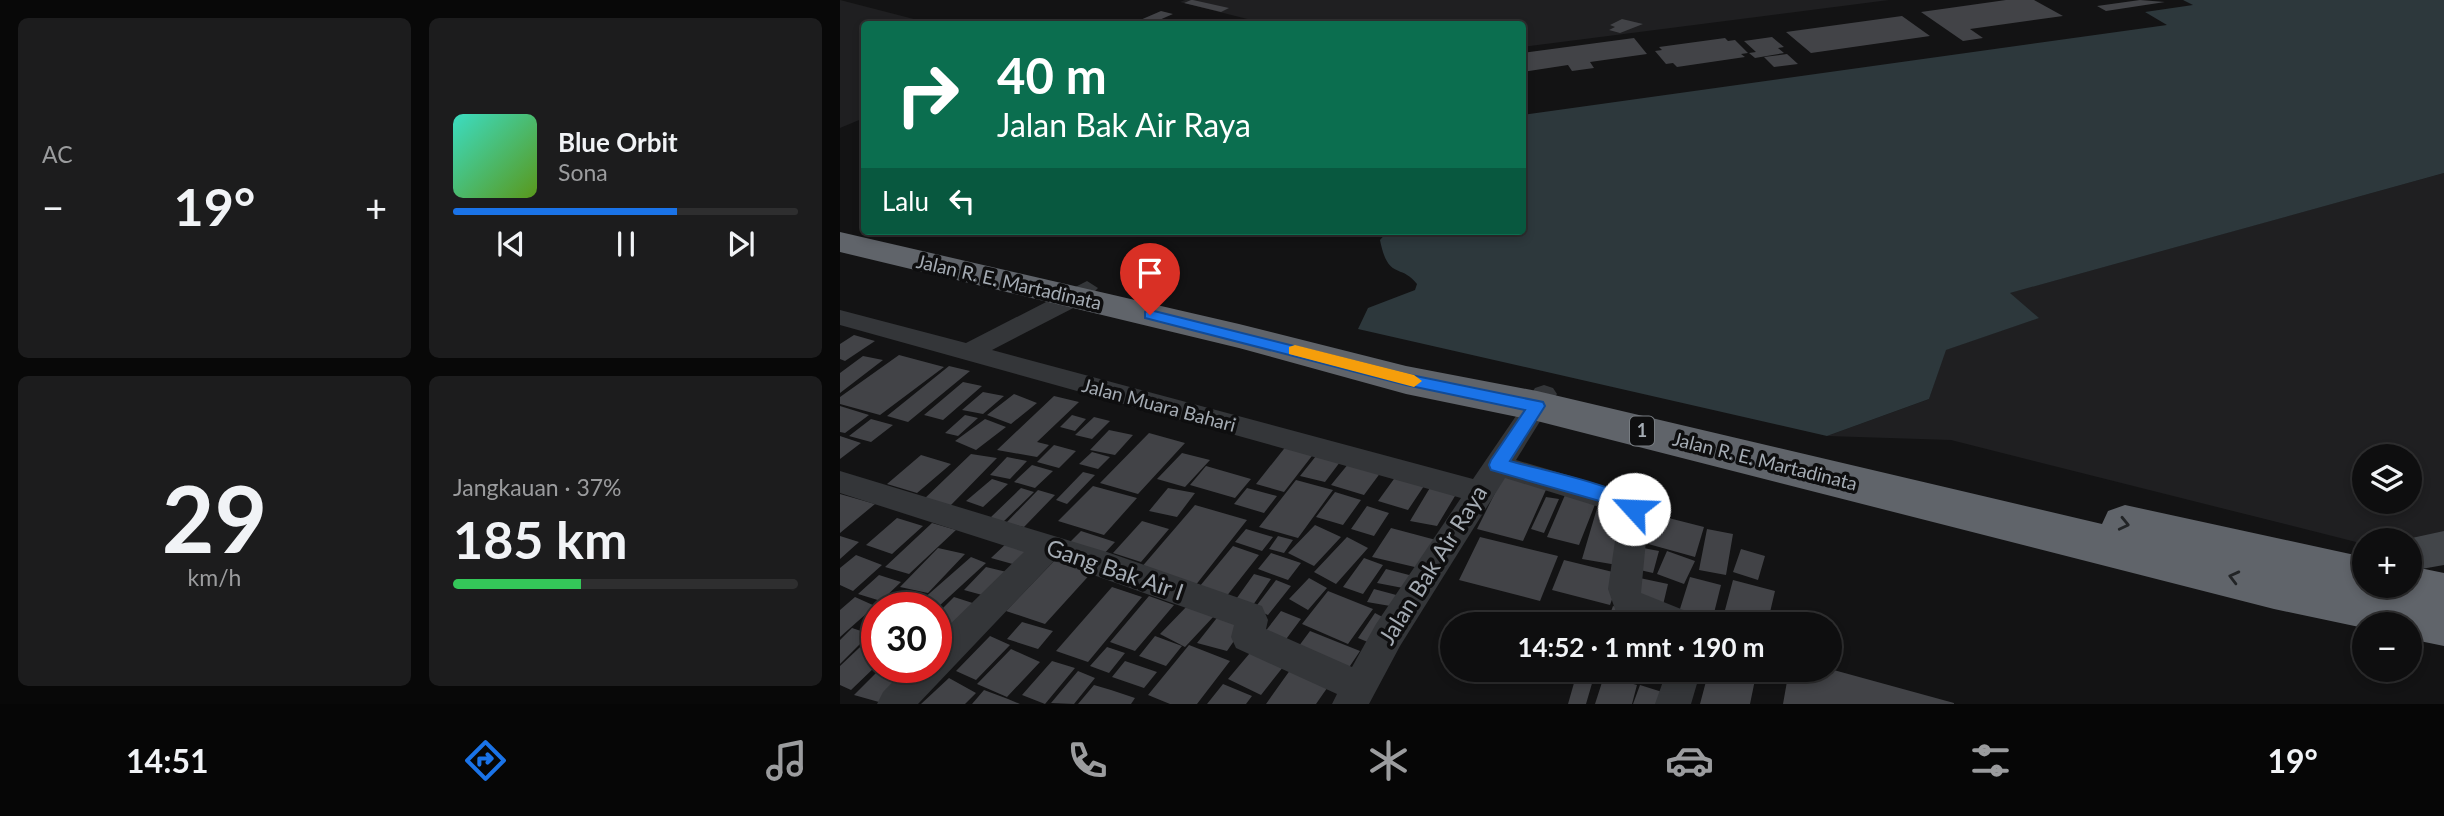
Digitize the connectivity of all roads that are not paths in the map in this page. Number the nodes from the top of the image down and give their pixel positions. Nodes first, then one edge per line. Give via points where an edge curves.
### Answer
1 (840, 229) edge
2 (861, 235) edge
3 (863, 235) edge
4 (840, 242) edge
5 (1081, 293) junction
6 (840, 317) edge
7 (967, 353) junction
8 (1541, 400) junction
9 (1498, 465) junction
10 (840, 482) edge
11 (1478, 492) junction
12 (1048, 547) junction
13 (2444, 548) edge
14 (2422, 552) edge
15 (2444, 573) edge
16 (2344, 576) edge
17 (2422, 576) edge
18 (2274, 587) joint
19 (2422, 590) edge
20 (2444, 595) edge
21 (1652, 612) edge
22 (2444, 623) edge
23 (952, 645) edge
24 (1680, 682) edge
25 (915, 683) edge
26 (1355, 696) edge
27 (895, 704) edge
28 (1673, 704) edge

1 - 2 highway, Jalan R. E. Martadinata / 1
3 - 5 highway, Jalan R. E. Martadinata / 1
4 - 5 highway, Jalan R. E. Martadinata / 1
5 - 7 street
5 - 8 highway, Jalan R. E. Martadinata / 1 via 1406,380
6 - 7 street, Jalan Muara Bahari
7 - 11 street, Jalan Muara Bahari
8 - 9 street, Jalan Bak Air Raya
8 -> 16 highway, Jalan R. E. Martadinata / 1
18 -> 8 highway, Jalan R. E. Martadinata / 1
9 - 11 street, Jalan Bak Air Raya
9 - 21 street via 1630,504 1634,509 1624,589 1627,602
10 - 12 street, Gang Bak Air I
11 - 26 street, Jalan Bak Air Raya
12 - 23 street
12 - 26 street, Gang Bak Air I via 1250,616 1248,637
13 - 14 street
15 - 17 street
16 - 18 street
16 - 22 highway, Jalan R. E. Martadinata / 1
19 - 20 highway
24 - 28 street
25 - 27 street

